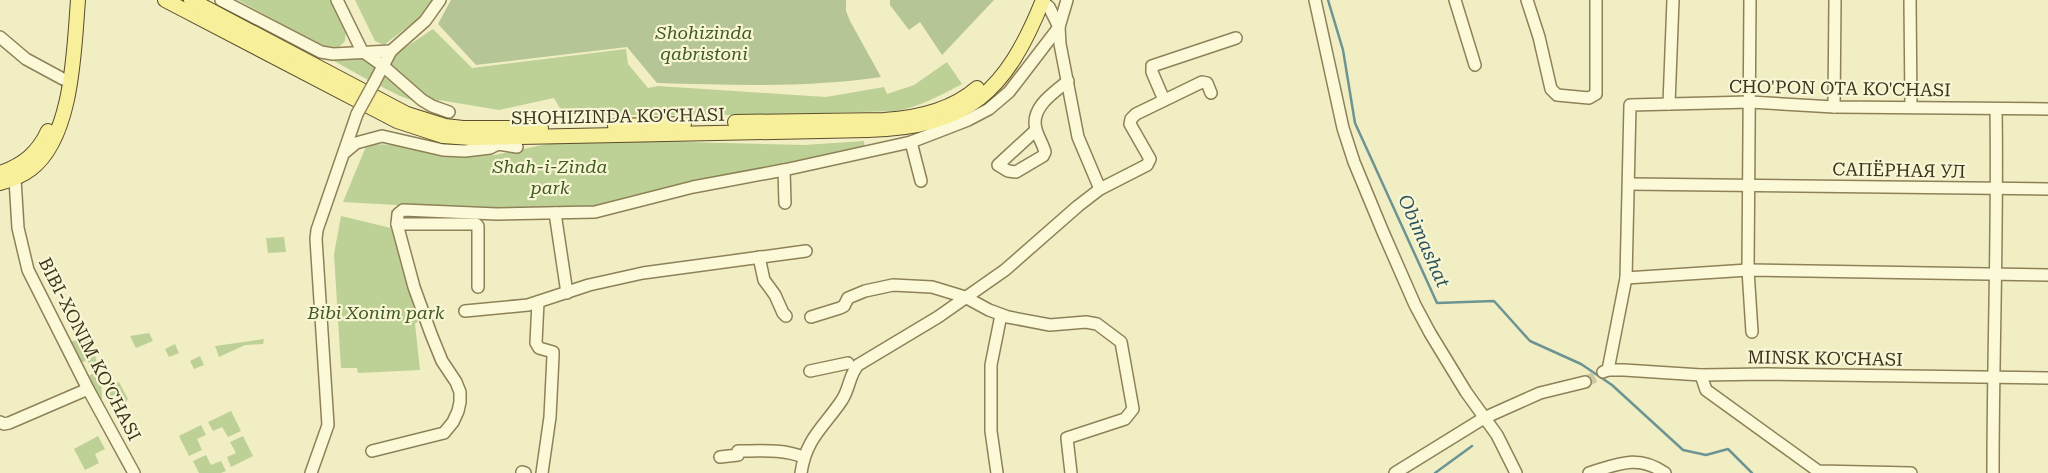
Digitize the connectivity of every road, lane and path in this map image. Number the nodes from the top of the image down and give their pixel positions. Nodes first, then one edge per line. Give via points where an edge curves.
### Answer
1 (75, 0) edge
2 (165, 0) edge
3 (191, 0) edge
4 (221, 0) edge
5 (337, 0) edge
6 (440, 0) edge
7 (1039, 0) edge
8 (1066, 0) edge
9 (1314, 0) edge
10 (1455, 0) edge
11 (1527, 0) edge
12 (1596, 0) edge
13 (1673, 0) edge
14 (1750, 0) edge
15 (1834, 0) edge
16 (1910, 0) edge
17 (346, 18) junction
18 (1059, 27) junction
19 (0, 37) edge
20 (1236, 38) dead end
21 (69, 51) junction
22 (362, 51) junction
23 (391, 51) junction
24 (333, 54) junction
25 (382, 65) junction
26 (1474, 65) dead end
27 (63, 79) junction
28 (1068, 81) junction
29 (1211, 93) dead end
30 (1164, 100) junction
31 (1750, 102) junction
32 (1669, 104) junction
33 (1834, 107) junction
34 (1911, 107) junction
35 (1996, 109) junction
36 (2048, 109) edge
37 (449, 112) dead end
38 (1036, 130) dead end
39 (911, 142) junction
40 (517, 147) dead end
41 (342, 154) junction
42 (784, 170) junction
43 (0, 172) edge
44 (15, 179) junction
45 (922, 181) dead end
46 (0, 183) edge
47 (1629, 184) junction
48 (1749, 186) junction
49 (1100, 189) junction
50 (1997, 189) junction
51 (2048, 189) edge
52 (785, 203) dead end
53 (555, 214) junction
54 (397, 219) junction
55 (806, 251) dead end
56 (759, 257) junction
57 (1748, 270) junction
58 (1994, 274) junction
59 (2048, 275) edge
60 (1626, 278) junction
61 (478, 287) dead end
62 (567, 293) junction
63 (965, 297) junction
64 (538, 302) junction
65 (465, 311) dead end
66 (1001, 315) junction
67 (786, 316) dead end
68 (811, 317) dead end
69 (1752, 332) dead end
70 (848, 364) dead end
71 (810, 371) dead end
72 (1701, 375) junction
73 (1993, 378) junction
74 (2048, 378) edge
75 (1585, 382) tunnel mouth
76 (88, 389) junction
77 (1484, 418) junction
78 (0, 422) edge
79 (372, 451) dead end
80 (720, 457) dead end
81 (804, 457) junction
82 (132, 472) edge
83 (522, 472) edge
84 (311, 473) edge
85 (526, 473) edge
86 (542, 473) edge
87 (801, 473) edge
88 (997, 473) edge
89 (1072, 473) edge
90 (1395, 473) edge
91 (1516, 473) edge
92 (1589, 473) edge
93 (1665, 473) edge
94 (1911, 473) edge
95 (1993, 473) edge

1 - 21 main road
2 - 7 main road, SHOHIZINDA KO'CHASI via 397,121 443,136 470,138 868,130 935,120 961,110 993,86 1018,54
3 - 7 main road, SHOHIZINDA KO'CHASI via 399,111 445,126 481,129 884,120 917,115 956,102 989,78 1004,60
4 - 24 street via 321,52
5 - 17 street
6 - 23 street via 425,21
7 - 18 street via 1049,7
8 - 18 street
9 - 77 street via 1343,128 1354,162 1415,305 1451,369
10 - 26 street
11 - 12 street via 1551,90 1557,95 1589,98 1596,94
13 - 32 street
14 - 31 street
15 - 33 street
16 - 34 street
17 - 22 street
17 - 24 street via 348,45
18 - 28 street
18 - 39 street via 1009,92 989,109
19 - 27 street via 26,59
20 - 30 street via 1152,66
21 - 27 main road
21 - 44 main road via 72,76 54,139 37,164
22 - 23 street
22 - 24 street
22 - 25 street
23 - 25 street
25 - 37 street via 427,103
25 - 41 street, bridge via 357,114
27 - 43 main road via 50,127 40,145 24,162
28 - 38 street via 1038,109
28 - 49 street via 1078,137
29 - 30 street via 1202,82
30 - 49 street via 1131,119 1130,124 1150,162
31 - 32 street, CHO'PON OTA KO'CHASI
31 - 33 street, CHO'PON OTA KO'CHASI
31 - 48 street
32 - 47 street, CHO'PON OTA KO'CHASI via 1630,105
33 - 34 street, CHO'PON OTA KO'CHASI
34 - 35 street, CHO'PON OTA KO'CHASI
35 - 36 street, CHO'PON OTA KO'CHASI
35 - 50 street
39 - 42 street
39 - 45 street
40 - 41 street via 498,144 465,152 382,136 356,143
41 - 84 street via 316,240 328,425
42 - 52 street
42 - 53 street via 693,187 595,212
44 - 46 main road
44 - 76 street, BIBI-XONIM KO'CHASI via 22,250 28,270
47 - 48 street, САПЁРНАЯ УЛ
47 - 60 street
48 - 50 street, САПЁРНАЯ УЛ
48 - 57 street
49 - 63 street via 1005,270
50 - 51 street, САПЁРНАЯ УЛ
50 - 58 street
53 - 54 street via 403,210
53 - 62 street
54 - 61 street via 476,224
54 - 79 street via 414,287 442,361 456,382 460,402 454,422 444,433
55 - 56 street
56 - 62 street via 643,273
56 - 67 street via 764,280 776,294
57 - 58 street
57 - 60 street
57 - 69 street
58 - 59 street
58 - 73 street
60 - 72 street, MINSK KO'CHASI via 1605,371
62 - 64 street
63 - 66 street
63 - 68 street via 932,287 893,285 865,291 848,298 840,308
63 - 81 street via 858,365 843,399 809,444
64 - 65 street via 505,309
64 - 86 street via 536,344 553,352 550,417
66 - 88 street via 991,365 991,431
66 - 89 street via 1050,325 1097,324 1120,342 1133,409 1125,419 1067,438
70 - 71 street
72 - 73 street, MINSK KO'CHASI
72 - 94 street via 1706,390 1818,471
73 - 74 street, MINSK KO'CHASI
73 - 95 street
75 - 77 street via 1540,393
76 - 78 street via 8,423
76 - 82 street, BIBI-XONIM KO'CHASI
77 - 90 street
77 - 91 street via 1497,435
80 - 81 street via 738,455 738,452 790,451
81 - 87 street
83 - 85 street
92 - 93 street via 1624,462 1639,461 1654,465

